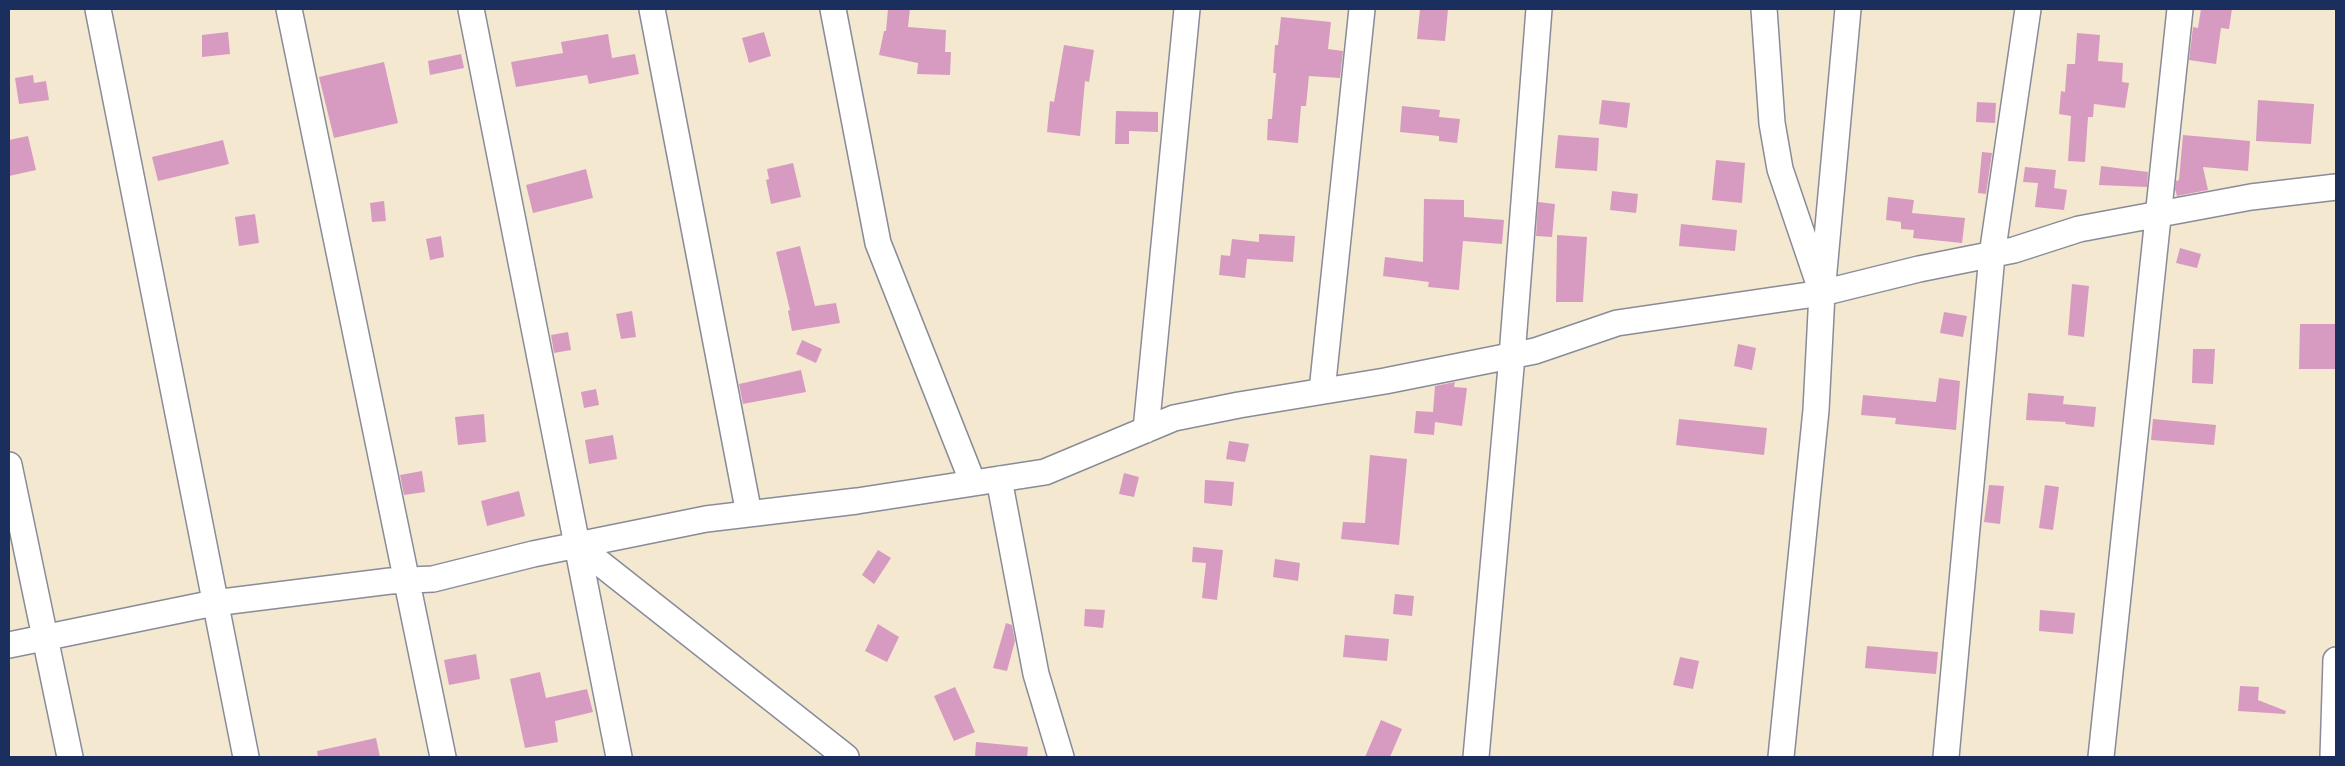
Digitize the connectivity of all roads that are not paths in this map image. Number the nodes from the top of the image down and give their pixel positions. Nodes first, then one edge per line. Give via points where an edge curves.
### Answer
1 (98, 9) edge
2 (290, 9) edge
3 (471, 9) edge
4 (652, 9) edge
5 (833, 9) edge
6 (1187, 9) edge
7 (1362, 9) edge
8 (1539, 9) edge
9 (1764, 9) edge
10 (1848, 9) edge
11 (2028, 9) edge
12 (2180, 9) edge
13 (2336, 187) edge
14 (2158, 216) junction
15 (1992, 255) junction
16 (1822, 293) junction
17 (1512, 356) junction
18 (1322, 391) junction
19 (1146, 430) junction
20 (9, 465) edge
21 (999, 479) junction
22 (973, 483) junction
23 (748, 514) junction
24 (578, 544) junction
25 (406, 580) junction
26 (214, 603) junction
27 (46, 637) junction
28 (9, 645) edge
29 (2336, 660) edge
30 (70, 757) edge
31 (246, 757) edge
32 (443, 757) edge
33 (620, 757) edge
34 (846, 757) edge
35 (1061, 757) edge
36 (1476, 757) edge
37 (1781, 757) edge
38 (1946, 757) edge
39 (2101, 757) edge
40 (2333, 757) edge

1 - 26 street
2 - 25 street
3 - 24 street
4 - 23 street
5 - 22 street via 878,244
6 - 19 street
7 - 18 street
8 - 17 street
9 - 16 street via 1772,123 1780,169
10 - 16 street
11 - 15 street
12 - 14 street
13 - 14 street via 2251,197
14 - 15 street via 2079,229
14 - 39 street
15 - 16 street
15 - 38 street
16 - 17 street via 1617,323
16 - 37 street via 1816,410
17 - 18 street
17 - 36 street
18 - 19 street via 1174,418
19 - 21 street via 1045,472
20 - 27 street
21 - 22 street
21 - 35 street via 1036,674
22 - 23 street
23 - 24 street
24 - 25 street via 433,579
24 - 33 street
24 - 34 street
25 - 26 street
25 - 32 street
26 - 27 street
26 - 31 street
27 - 28 street
27 - 30 street
29 - 40 street

